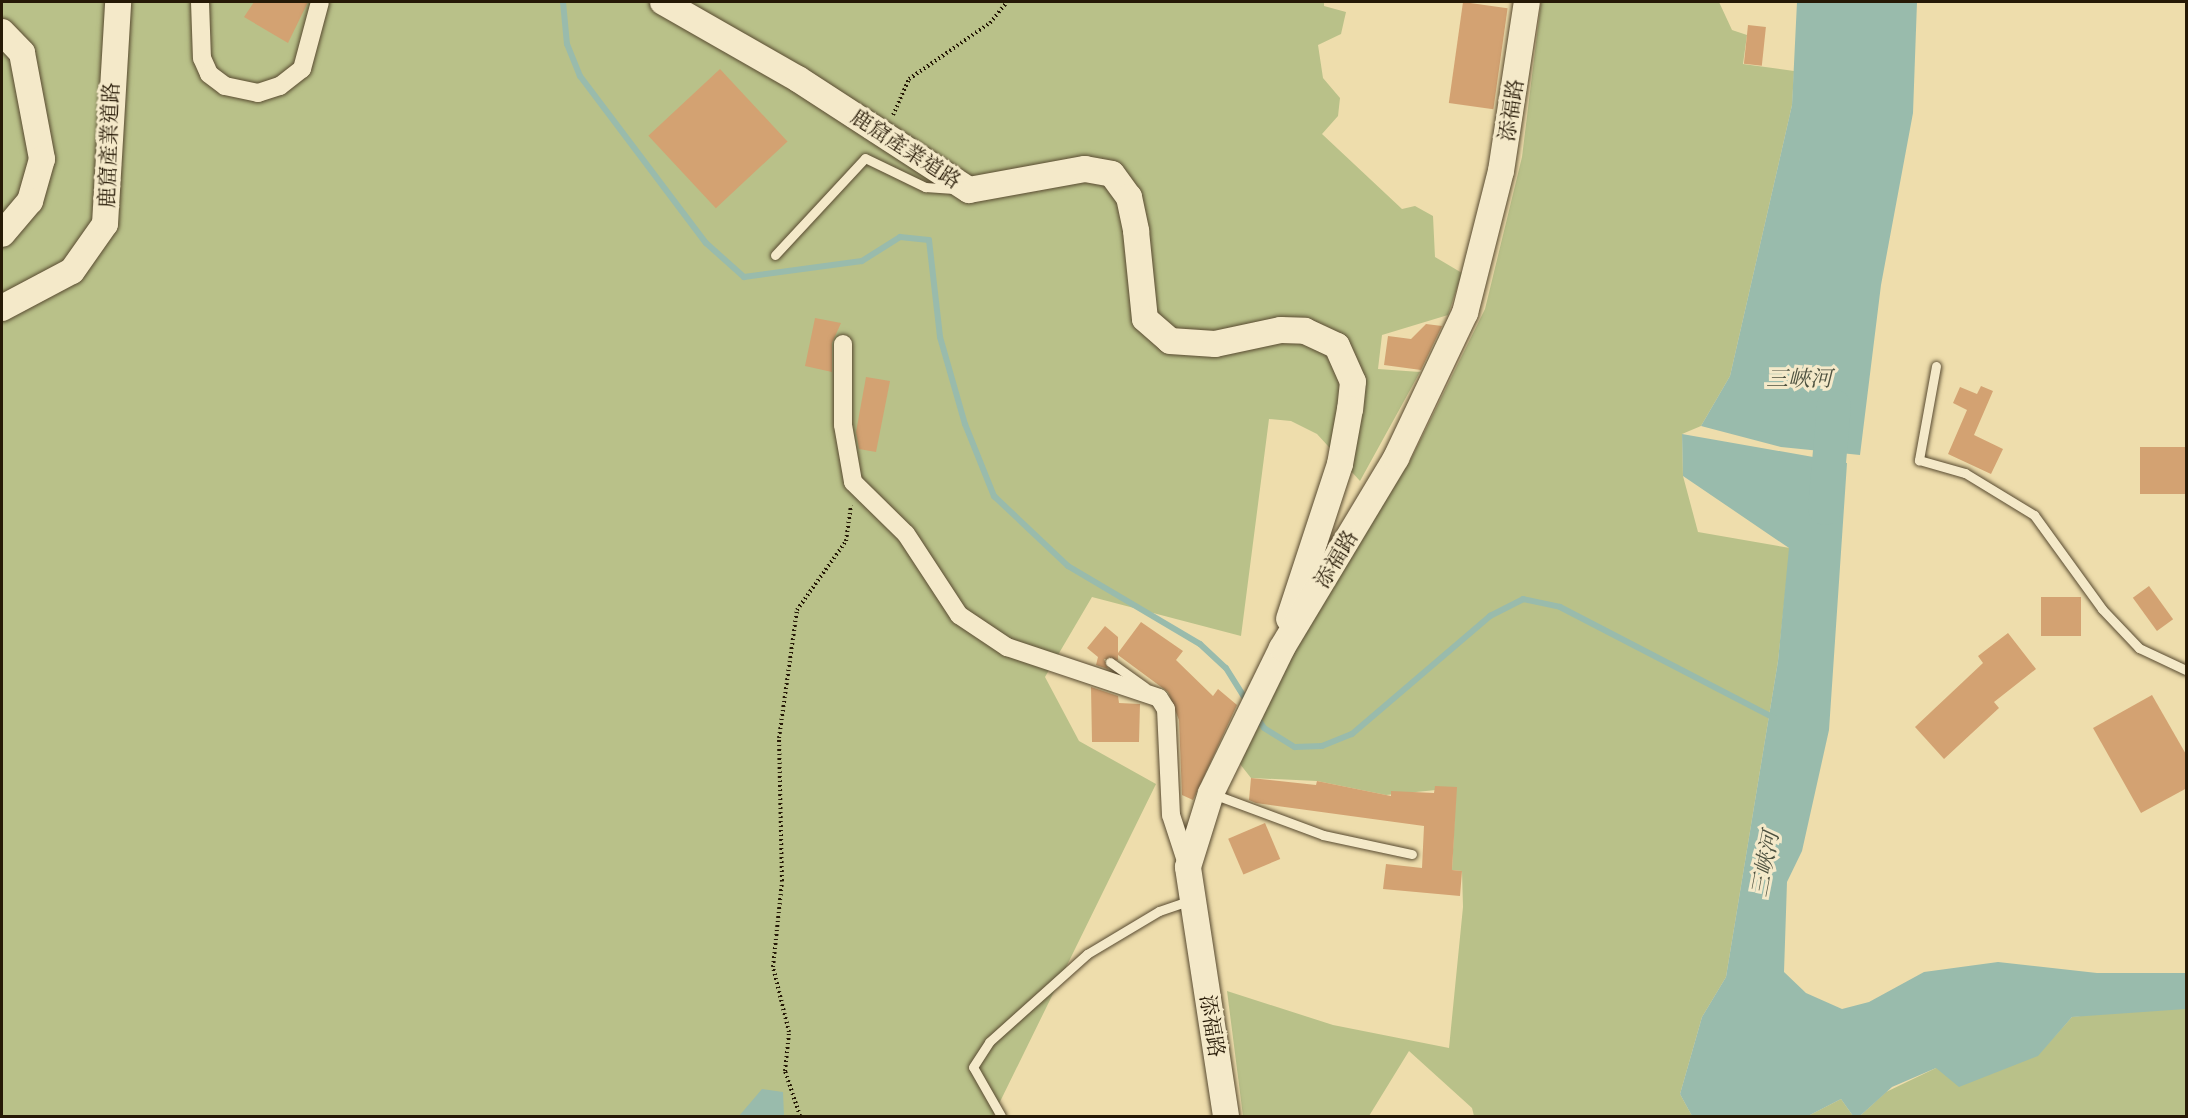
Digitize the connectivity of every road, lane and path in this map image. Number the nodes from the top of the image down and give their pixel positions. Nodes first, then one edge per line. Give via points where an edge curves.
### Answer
1 (118, 2) edge
2 (200, 2) edge
3 (320, 2) edge
4 (663, 2) edge
5 (1007, 2) edge
6 (1527, 2) edge
7 (2, 32) edge
8 (889, 137) junction
9 (969, 190) junction
10 (2, 234) edge
11 (775, 255) dead end
12 (2, 308) edge
13 (843, 344) dead end
14 (1936, 366) dead end
15 (852, 482) junction
16 (1282, 648) junction
17 (1110, 662) dead end
18 (2187, 670) edge
19 (1159, 698) junction
20 (1211, 793) junction
21 (1412, 854) dead end
22 (1188, 867) junction
23 (1191, 900) junction
24 (800, 1116) edge
25 (1001, 1116) edge
26 (1226, 1116) edge

1 - 12 street, 鹿窟產業道路 via 105,224 72,272
2 - 3 street via 202,58 209,74 225,86 258,93 280,86 302,69
4 - 8 street, 鹿窟產業道路
5 - 8 path via 990,23 909,79 899,92
6 - 16 street, 添福路 via 1501,171 1465,313 1396,458
7 - 10 street via 22,53 42,159 30,201
8 - 9 street, 鹿窟產業道路
9 - 11 lane via 925,187 865,158
9 - 16 street, 鹿窟產業道路 via 1085,169 1112,174 1129,197 1140,294 1145,319 1155,330 1185,346 1281,330 1305,332 1337,346 1353,382 1340,464
13 - 15 street via 843,425
14 - 18 lane via 1919,460 1965,473 2034,515 2102,609 2139,648
15 - 19 street via 906,534 959,615 985,635 1051,663
15 - 24 path via 846,541 797,610 779,738 782,881 773,967 789,1032 785,1071
16 - 20 street, 添福路
17 - 19 lane
19 - 22 street via 1166,709 1171,814
20 - 21 lane via 1323,836
20 - 22 street, 添福路
22 - 23 street, 添福路
23 - 25 lane via 1159,911 1087,954 988,1042 976,1058 975,1075
23 - 26 street, 添福路

